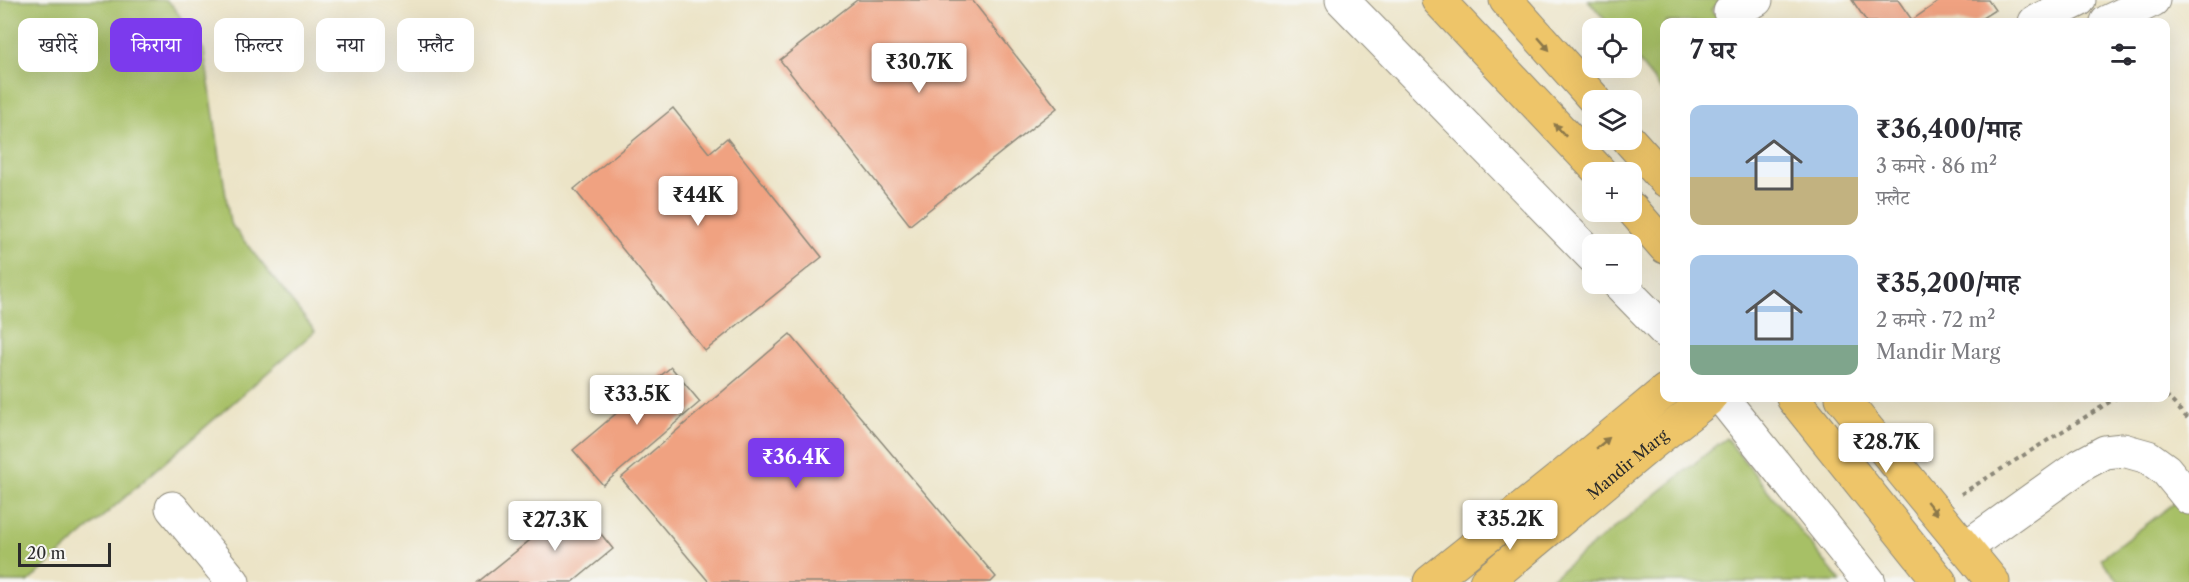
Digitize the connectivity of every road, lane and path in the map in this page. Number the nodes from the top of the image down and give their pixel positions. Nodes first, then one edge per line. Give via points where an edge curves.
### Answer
1 (1342, 0) edge
2 (1438, 0) edge
3 (1506, 0) edge
4 (1756, 0) edge
5 (2079, 0) edge
6 (2153, 0) edge
7 (1737, 18) edge
8 (2044, 18) edge
9 (2115, 18) edge
10 (1585, 90) edge
11 (1638, 150) edge
12 (1591, 162) edge
13 (1660, 174) edge
14 (1642, 221) edge
15 (1660, 241) edge
16 (1582, 246) edge
17 (1629, 294) edge
18 (1660, 326) edge
19 (1660, 396) edge
20 (2170, 398) edge
21 (1704, 402) edge
22 (1725, 402) edge
23 (1796, 402) edge
24 (1845, 402) edge
25 (2110, 402) edge
26 (2187, 412) edge
27 (2189, 420) edge
28 (1567, 494) junction
29 (2189, 498) edge
30 (172, 508) dead end
31 (1935, 511) junction
32 (1965, 548) junction
33 (233, 582) edge
34 (1430, 582) edge
35 (1486, 582) edge
36 (1869, 582) edge
37 (1940, 582) edge
38 (1993, 582) edge

1 - 16 street
12 -> 2 main road
3 -> 10 main road
4 - 7 street via 1730,12
5 - 8 street
6 - 9 street
11 - 13 main road
14 - 15 main road
17 - 18 street
28 -> 19 main road, Mandir Marg
20 - 26 path
21 - 28 main road, Mandir Marg
22 - 36 street
23 - 37 main road
24 -> 31 main road
25 - 31 path
26 - 27 path
28 - 34 main road
28 - 35 main road
29 - 32 street via 2166,470 2148,457 2123,450 2104,453 2081,465
30 - 33 street
31 - 32 main road
32 - 38 main road

